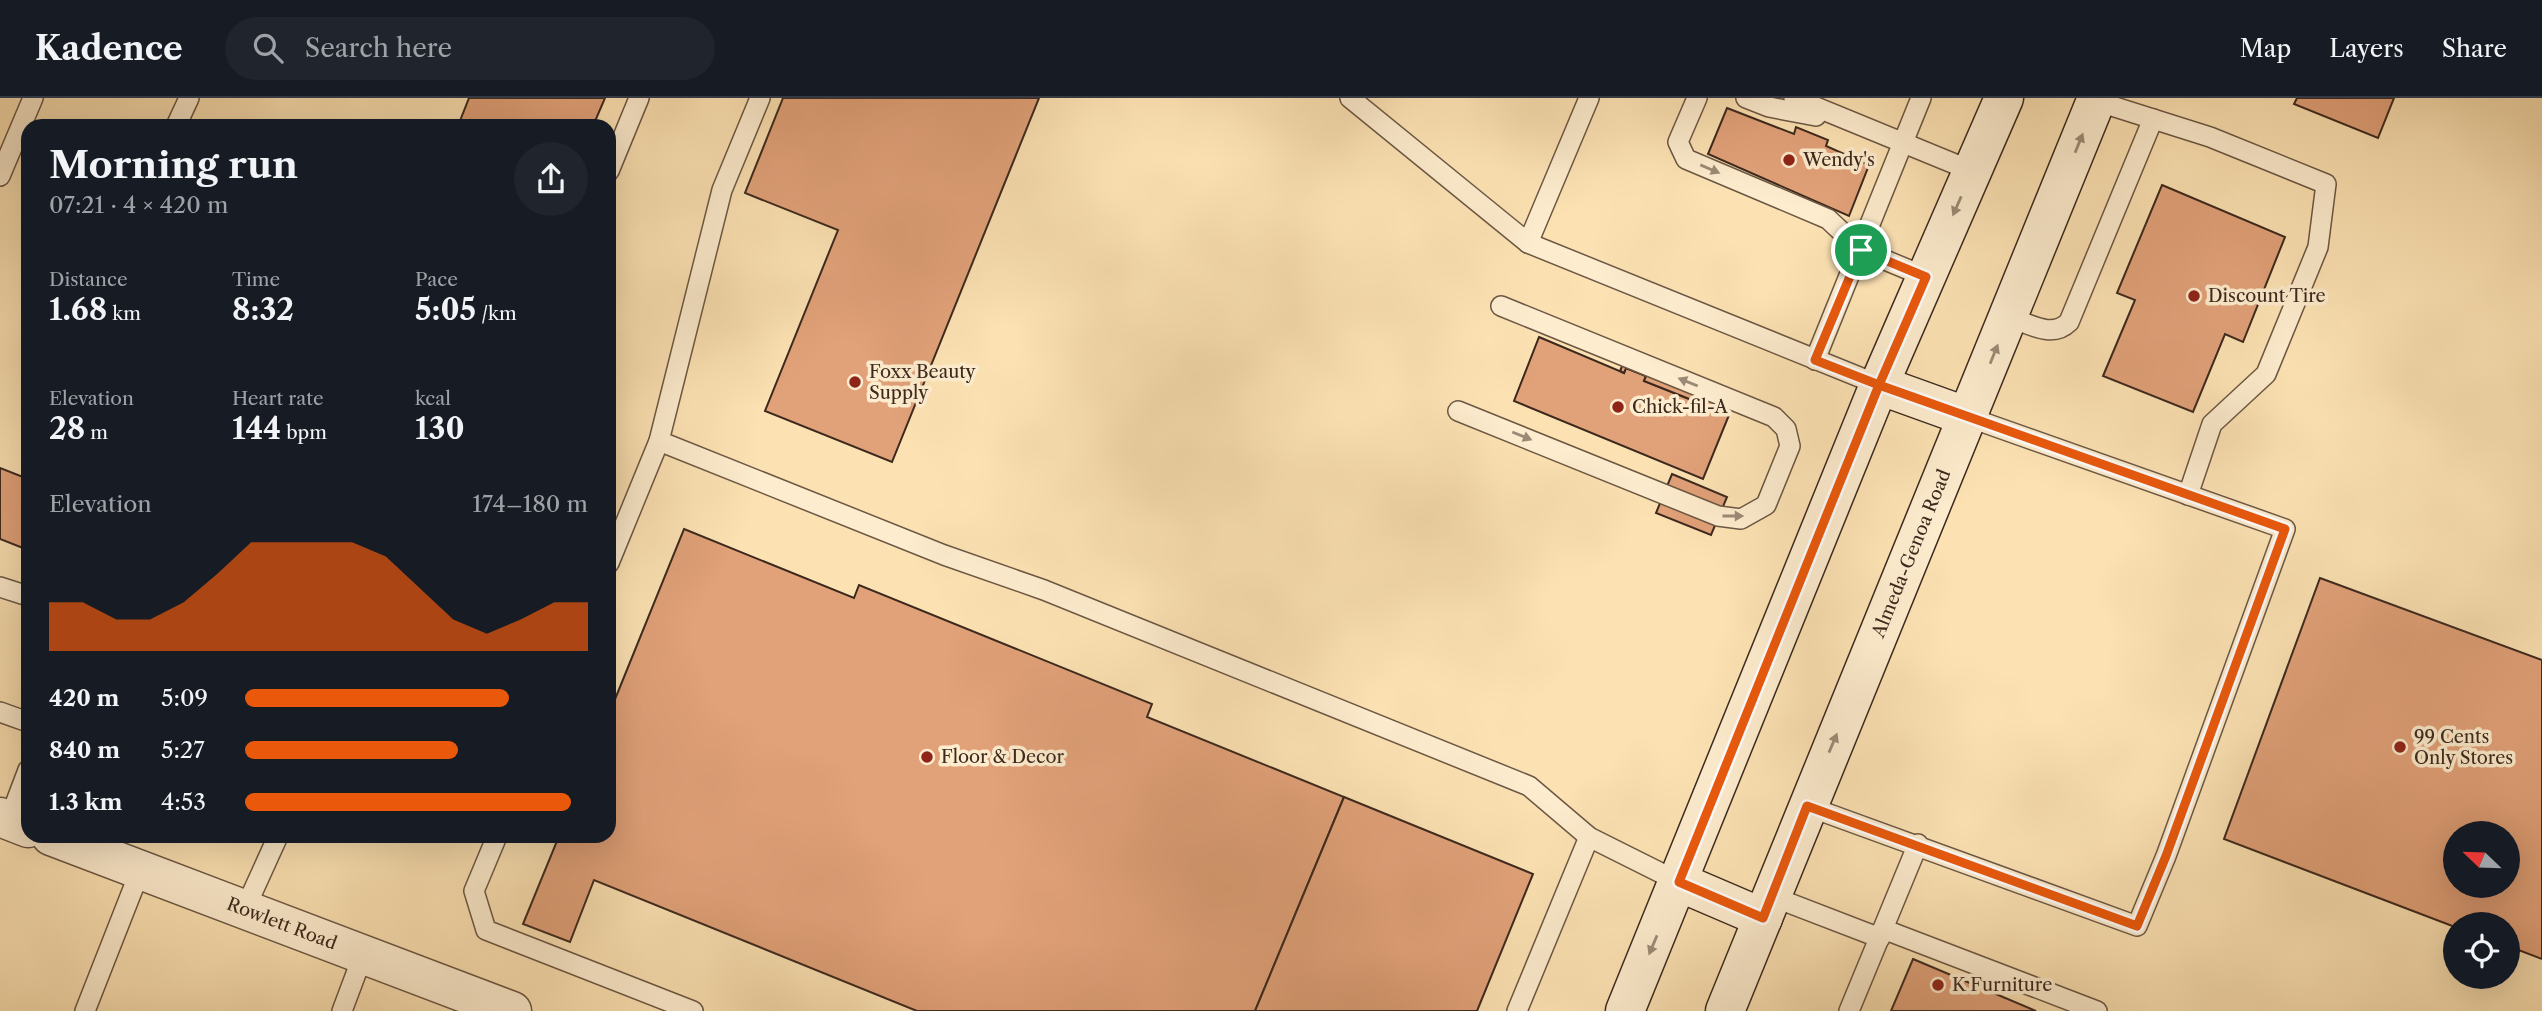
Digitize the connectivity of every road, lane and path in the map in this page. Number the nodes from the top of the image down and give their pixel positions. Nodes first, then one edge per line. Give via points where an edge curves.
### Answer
1 (33, 98) edge
2 (189, 98) edge
3 (639, 98) edge
4 (760, 98) edge
5 (1350, 98) edge
6 (1589, 98) edge
7 (1697, 98) edge
8 (1746, 98) edge
9 (1794, 98) edge
10 (1921, 98) edge
11 (2004, 98) edge
12 (2096, 100) edge
13 (24, 119) edge
14 (179, 119) edge
15 (2154, 120) junction
16 (1855, 123) junction
17 (21, 126) edge
18 (1903, 143) junction
19 (616, 154) edge
20 (1972, 171) junction
21 (0, 176) edge
22 (1528, 243) junction
23 (1861, 250) junction
24 (1926, 277) junction
25 (1502, 306) dead end
26 (2009, 317) junction
27 (1815, 360) junction
28 (1879, 385) junction
29 (1458, 411) dead end
30 (1968, 417) junction
31 (659, 441) junction
32 (2188, 495) junction
33 (616, 546) edge
34 (0, 587) edge
35 (21, 594) edge
36 (0, 712) edge
37 (21, 720) edge
38 (21, 793) edge
39 (1807, 806) junction
40 (12, 822) edge
41 (1589, 837) junction
42 (69, 843) edge
43 (275, 843) edge
44 (494, 843) edge
45 (1918, 844) junction
46 (140, 871) junction
47 (1679, 882) junction
48 (1767, 907) junction
49 (244, 911) junction
50 (1882, 933) junction
51 (363, 955) junction
52 (85, 1011) edge
53 (342, 1011) edge
54 (512, 1011) edge
55 (693, 1011) edge
56 (1517, 1011) edge
57 (1625, 1011) edge
58 (1725, 1011) edge
59 (1849, 1011) edge
60 (2097, 1011) edge

1 - 13 lane
2 - 14 lane
3 - 19 lane
4 - 31 lane via 722,190
5 - 22 lane
6 - 22 lane
7 -> 23 lane via 1678,142 1686,159 1828,219
8 - 16 lane via 1769,107
9 - 16 lane
10 - 18 lane
11 - 20 main road
12 - 15 lane
26 -> 12 main road, Almeda-Genoa Road
15 - 26 lane via 2069,322 2061,331 2052,332
15 - 32 lane via 2210,137 2326,184 2318,247 2266,374 2212,424
16 - 18 lane
17 - 21 lane
18 - 20 lane
18 - 23 lane
20 -> 24 main road
22 - 27 lane
23 - 24 lane
23 - 27 lane
24 - 28 main road
29 -> 25 lane via 1718,516 1741,519 1766,505 1790,446 1786,429 1774,417
30 -> 26 main road, Almeda-Genoa Road
27 - 28 lane
28 - 30 main road
28 - 47 main road
30 - 32 lane
39 -> 30 main road, Almeda-Genoa Road
31 - 33 lane
31 - 41 lane via 1529,786
32 - 45 lane via 2285,529 2137,926
34 - 35 lane
36 - 37 lane
38 - 40 lane
39 - 45 lane
39 - 48 main road, Almeda-Genoa Road
41 - 47 lane
41 - 56 lane
42 - 46 main road, Rowlett Road
43 - 49 lane
44 - 55 lane via 474,891 486,930
45 - 50 lane
46 - 49 main road, Rowlett Road
46 - 52 lane
47 - 48 main road
47 -> 57 main road
48 - 50 lane
48 - 58 main road, Almeda-Genoa Road
49 - 51 main road, Rowlett Road
50 - 59 lane
50 - 60 lane
51 - 53 lane
51 - 54 main road, Rowlett Road

